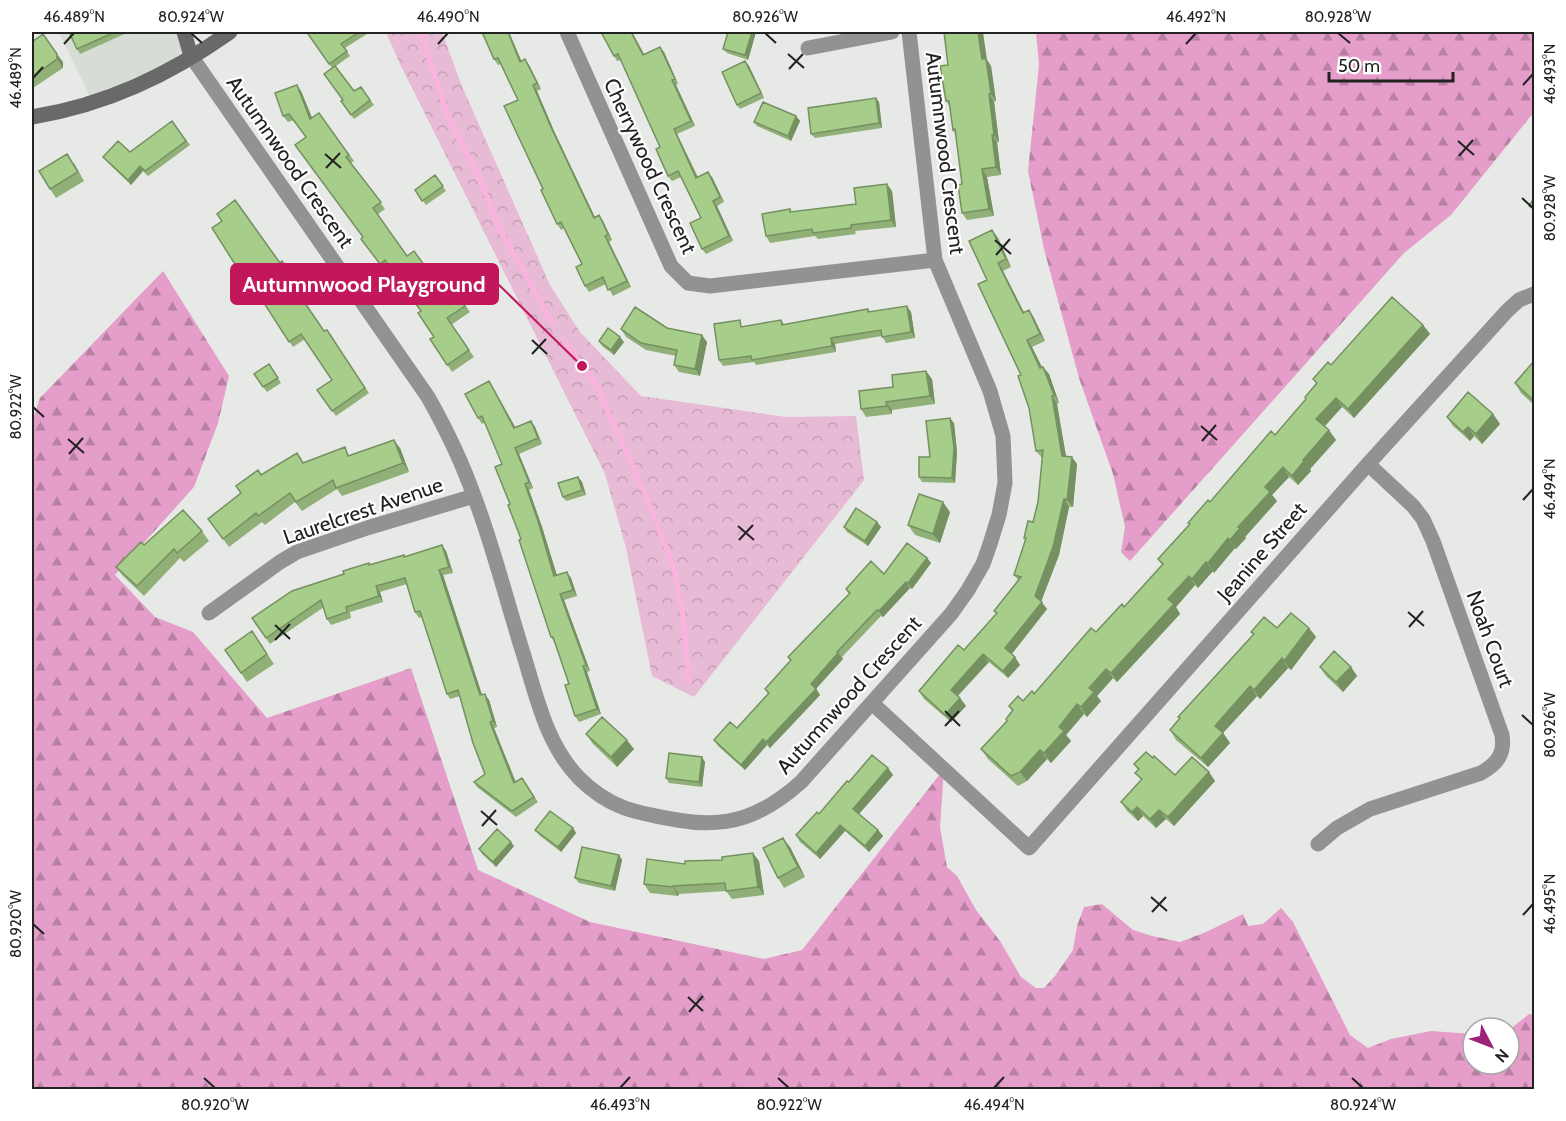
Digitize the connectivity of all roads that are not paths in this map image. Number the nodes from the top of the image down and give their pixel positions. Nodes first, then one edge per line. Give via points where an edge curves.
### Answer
1 (184, 32) edge
2 (230, 32) edge
3 (567, 32) edge
4 (892, 32) edge
5 (909, 32) edge
6 (808, 48) dead end
7 (191, 56) junction
8 (32, 117) edge
9 (935, 260) junction
10 (1534, 294) edge
11 (1368, 464) junction
12 (474, 496) junction
13 (209, 613) dead end
14 (872, 703) junction
15 (1318, 844) dead end

1 - 7 main road
2 - 7 main road
3 - 9 street, Cherrywood Crescent via 671,266 688,283 710,285
4 - 6 street
5 - 9 street, Autumnwood Crescent
7 - 8 main road via 115,96
7 - 12 street, Autumnwood Crescent via 428,397
9 - 14 street, Autumnwood Crescent via 997,415 1003,436 1005,483 990,544 968,590
10 - 11 street, Jeanine Street via 1507,311
11 - 14 street, Jeanine Street via 1029,848
11 - 15 street, Noah Court via 1423,519 1503,745 1498,761 1481,773 1370,809
12 - 13 street, Laurelcrest Avenue via 297,552
12 - 14 street, Autumnwood Crescent via 550,736 580,779 614,804 632,812 706,824 747,817 785,796 801,782

